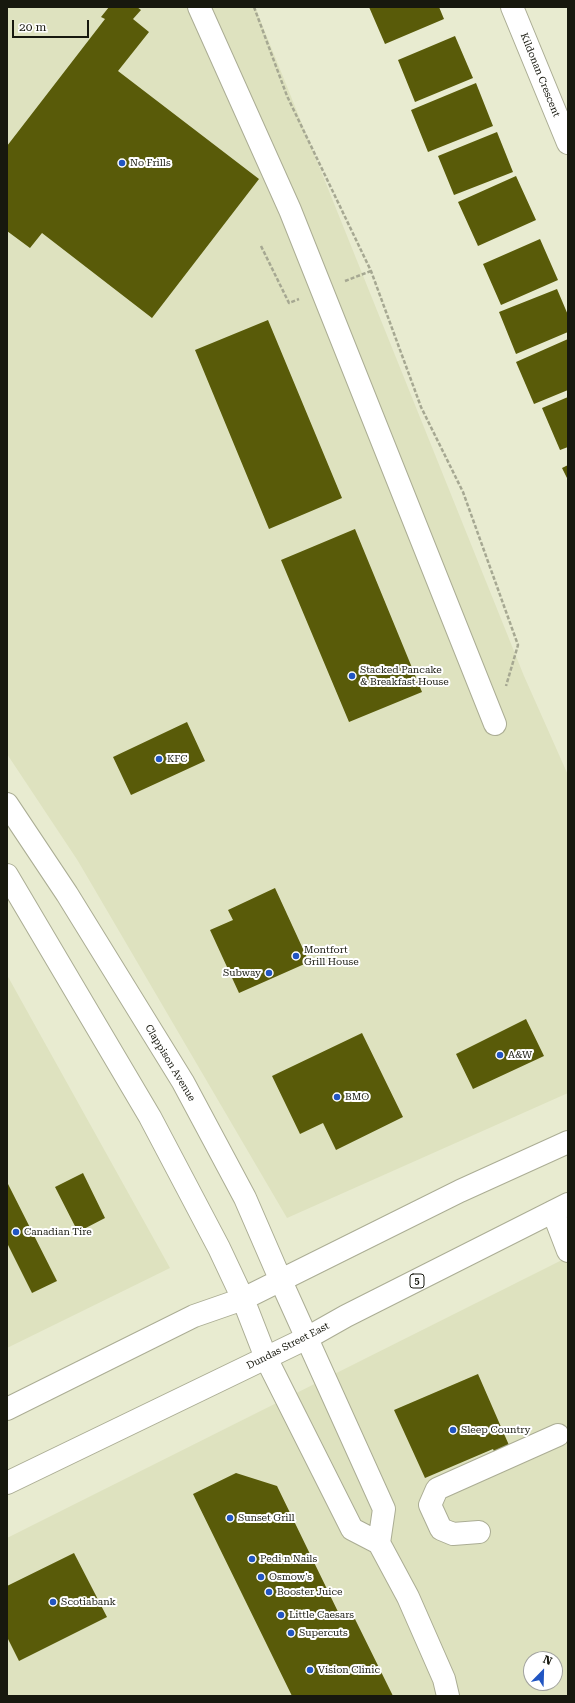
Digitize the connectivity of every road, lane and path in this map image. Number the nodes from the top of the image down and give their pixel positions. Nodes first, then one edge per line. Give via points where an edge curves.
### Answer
1 (199, 7) edge
2 (254, 7) edge
3 (512, 7) edge
4 (568, 143) edge
5 (505, 688) dead end
6 (495, 724) dead end
7 (7, 804) edge
8 (7, 875) edge
9 (568, 1142) edge
10 (560, 1208) edge
11 (568, 1251) edge
12 (281, 1281) junction
13 (243, 1300) junction
14 (307, 1338) junction
15 (266, 1358) junction
16 (7, 1409) edge
17 (558, 1435) dead end
18 (7, 1484) edge
19 (478, 1532) dead end
20 (379, 1543) junction
21 (448, 1696) edge

1 - 6 main road via 290,210
2 - 5 path via 287,96 371,271 421,407 465,500 518,645
3 - 4 main road, Kildonan Crescent
7 - 12 main road, Clappison Avenue via 67,894 183,1082 245,1198
8 - 13 main road via 150,1117 219,1248
9 - 12 main road via 460,1192
10 - 11 main road
10 - 14 main road, Dundas Street East / 5
12 - 13 main road
12 - 14 main road, Clappison Avenue
13 - 15 main road
13 - 16 main road via 194,1316
14 - 15 main road, Dundas Street East / 5
14 - 20 main road, Clappison Avenue via 384,1509
15 - 18 main road, Dundas Street East / 5
15 - 20 main road via 352,1529
17 - 19 main road via 437,1489 430,1505 441,1529 453,1534
20 - 21 main road via 408,1597 444,1679

